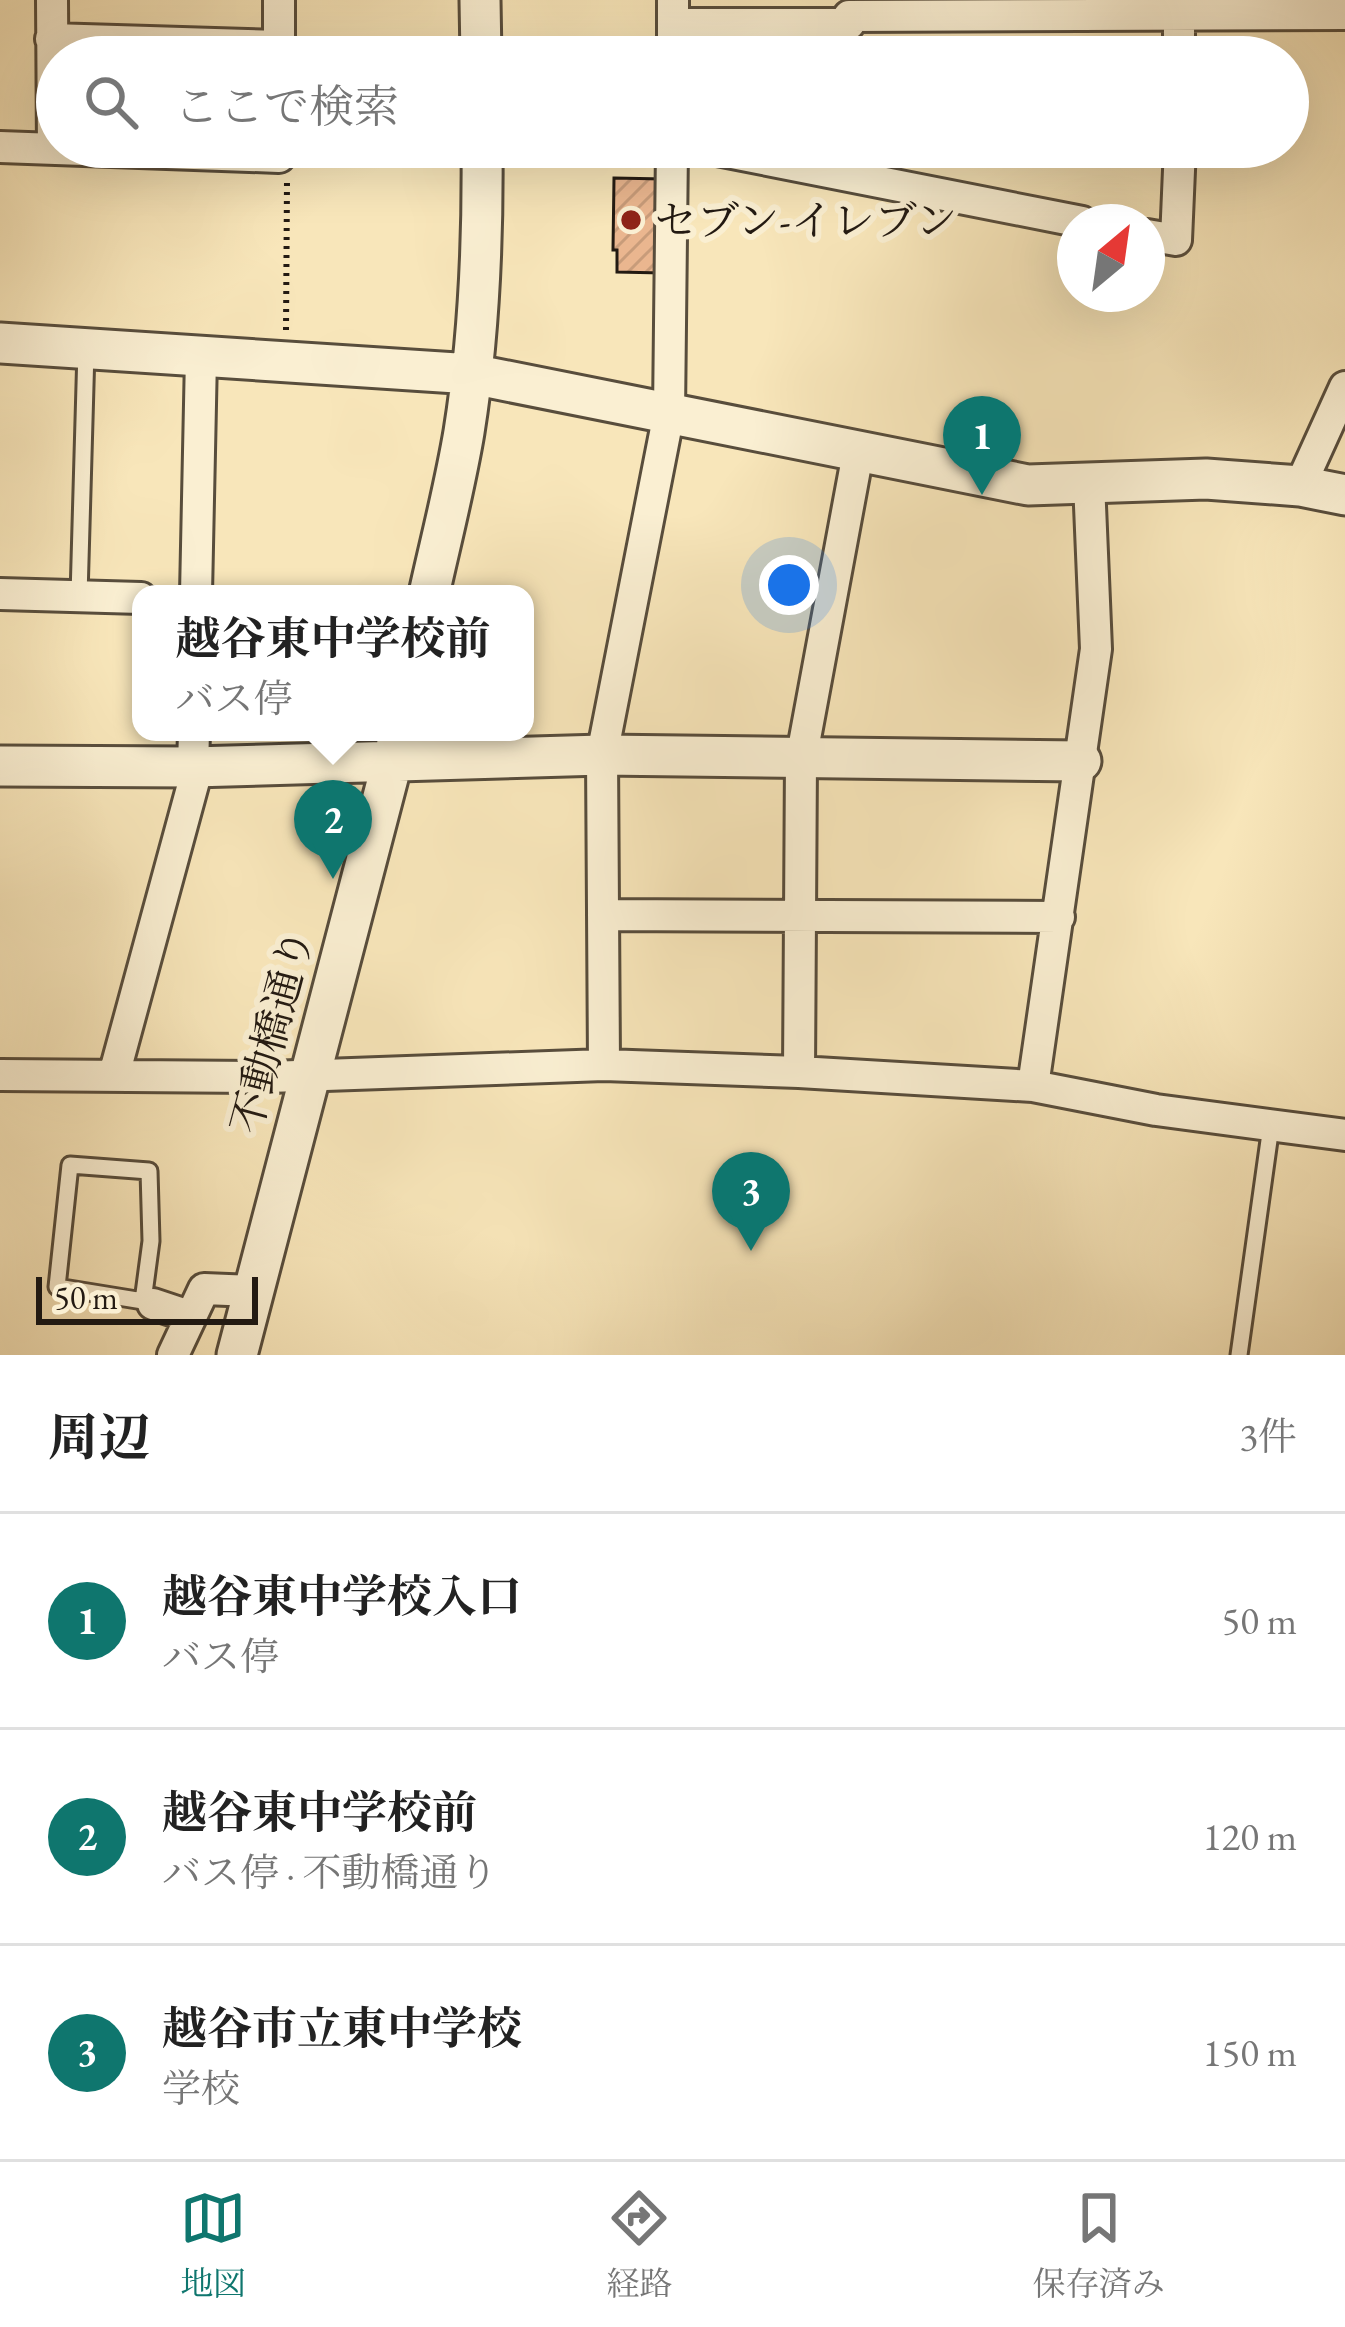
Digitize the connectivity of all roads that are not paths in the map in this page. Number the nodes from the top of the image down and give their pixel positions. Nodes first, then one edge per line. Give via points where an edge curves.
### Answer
1 (52, 0) edge
2 (279, 0) edge
3 (480, 0) edge
4 (1179, 7) edge
5 (1014, 8) edge
6 (673, 12) edge
7 (849, 14) edge
8 (1345, 14) edge
9 (51, 36) edge
10 (279, 36) edge
11 (481, 36) edge
12 (0, 147) edge
13 (36, 148) edge
14 (482, 168) edge
15 (672, 168) edge
16 (873, 168) edge
17 (1179, 168) edge
18 (1057, 216) edge
19 (1165, 238) edge
20 (0, 344) edge
21 (86, 350) junction
22 (201, 357) junction
23 (472, 374) junction
24 (1345, 387) edge
25 (669, 412) junction
26 (858, 453) junction
27 (1088, 482) junction
28 (1300, 486) junction
29 (1345, 495) edge
30 (196, 585) edge
31 (431, 585) edge
32 (0, 594) edge
33 (80, 596) junction
34 (132, 598) edge
35 (397, 746) edge
36 (195, 755) edge
37 (602, 755) junction
38 (801, 760) junction
39 (1081, 761) junction
40 (0, 766) edge
41 (603, 915) junction
42 (800, 916) junction
43 (1059, 916) junction
44 (604, 1065) junction
45 (799, 1072) junction
46 (0, 1075) edge
47 (114, 1075) junction
48 (310, 1075) junction
49 (1033, 1086) junction
50 (1271, 1126) junction
51 (1345, 1135) edge
52 (253, 1291) junction
53 (148, 1301) junction
54 (189, 1316) junction
55 (173, 1355) edge
56 (237, 1355) edge
57 (1239, 1355) edge

1 - 9 street
2 - 10 street
3 - 11 street
4 - 5 street
4 - 8 street
5 - 7 street
6 - 7 street
12 - 13 street
14 - 23 street
15 - 25 street
16 - 18 street
17 - 19 street via 1176,240
20 - 21 street
21 - 22 street
21 - 33 lane
22 - 23 street
22 - 30 street
23 - 25 street
23 - 31 street
24 - 28 street
25 - 26 street
25 - 37 street
26 - 27 street via 1028,484
26 - 38 street
27 - 28 street
27 - 39 street via 1098,627
28 - 29 street
32 - 33 street
33 - 34 street
35 - 36 street
35 - 37 street
35 - 48 street, 不動橋通り
36 - 40 street
36 - 47 street
37 - 38 street
37 - 41 street
38 - 39 street
38 - 42 street
39 - 43 street
41 - 42 street
41 - 44 street
42 - 43 street
42 - 45 street
43 - 49 street
44 - 45 street
44 - 48 street
45 - 49 street
46 - 47 street
47 - 48 street
48 - 52 street, 不動橋通り
49 - 50 street
50 - 51 street
50 - 57 lane
52 - 54 street via 204,1288
52 - 56 street, 不動橋通り
53 - 53 lane via 57,1287 70,1165 149,1171
53 - 54 street
54 - 55 street

